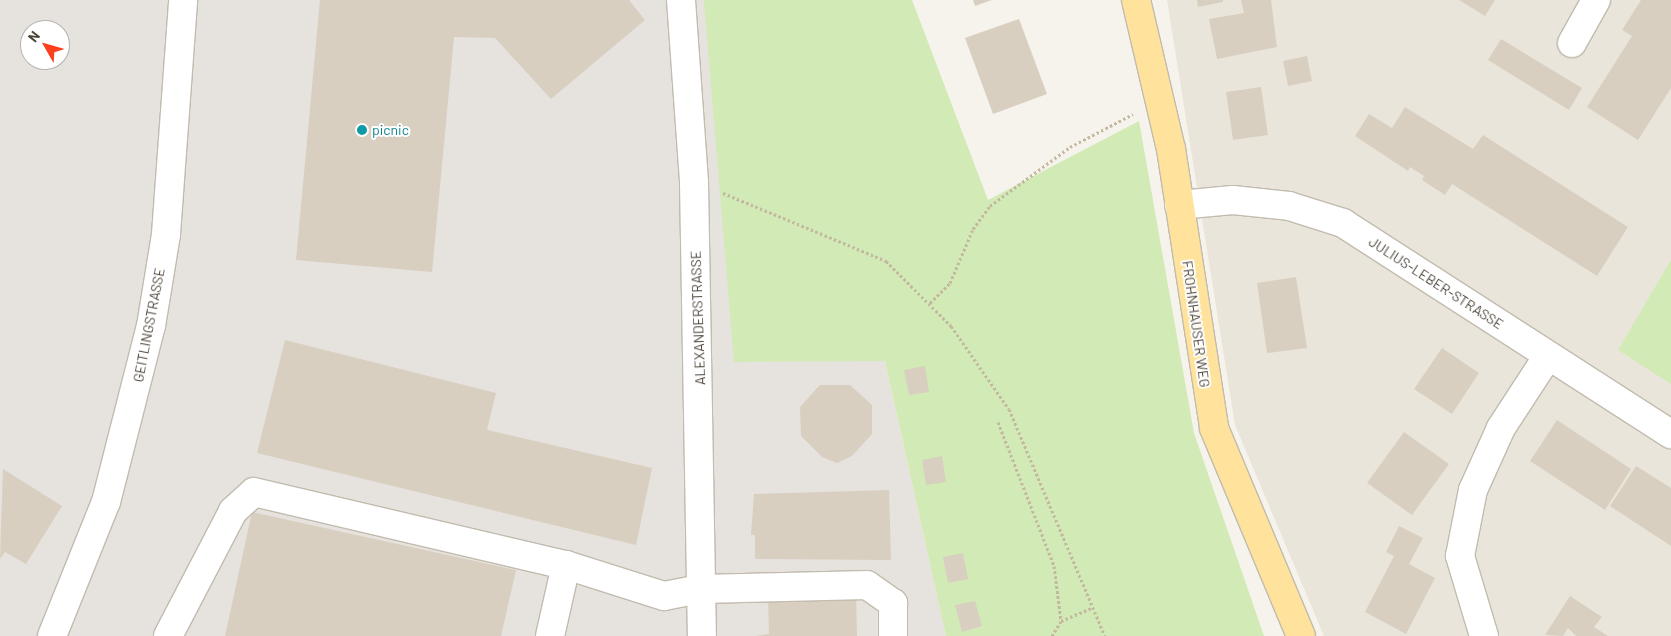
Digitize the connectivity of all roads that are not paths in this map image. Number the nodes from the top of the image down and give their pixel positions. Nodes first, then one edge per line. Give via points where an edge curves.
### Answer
1 (183, 0) edge
2 (681, 0) edge
3 (1136, 0) edge
4 (1596, 0) edge
5 (1572, 43) dead end
6 (1179, 205) junction
7 (1548, 356) junction
8 (1671, 434) edge
9 (566, 565) junction
10 (701, 589) junction
11 (52, 636) edge
12 (168, 636) edge
13 (550, 636) edge
14 (702, 636) edge
15 (893, 636) edge
16 (1301, 636) edge
17 (1484, 636) edge

1 - 11 street, GEITLINGSTRASSE via 166,234 151,326 106,502
2 - 10 street, ALEXANDERSTRASSE via 694,183
3 - 6 main road, FROHNHAUSER WEG via 1161,100
4 - 5 street
6 - 7 street, JULIUS-LEBER-STRASSE via 1233,200 1289,206 1344,223
6 - 16 main road, FROHNHAUSER WEG via 1214,428
7 - 8 street, JULIUS-LEBER-STRASSE
7 - 17 street via 1501,428 1473,490 1460,556
9 - 10 street via 664,596
9 - 12 street via 254,492 233,511
9 - 13 street
10 - 14 street, ALEXANDERSTRASSE
10 - 15 street via 866,585 893,603

